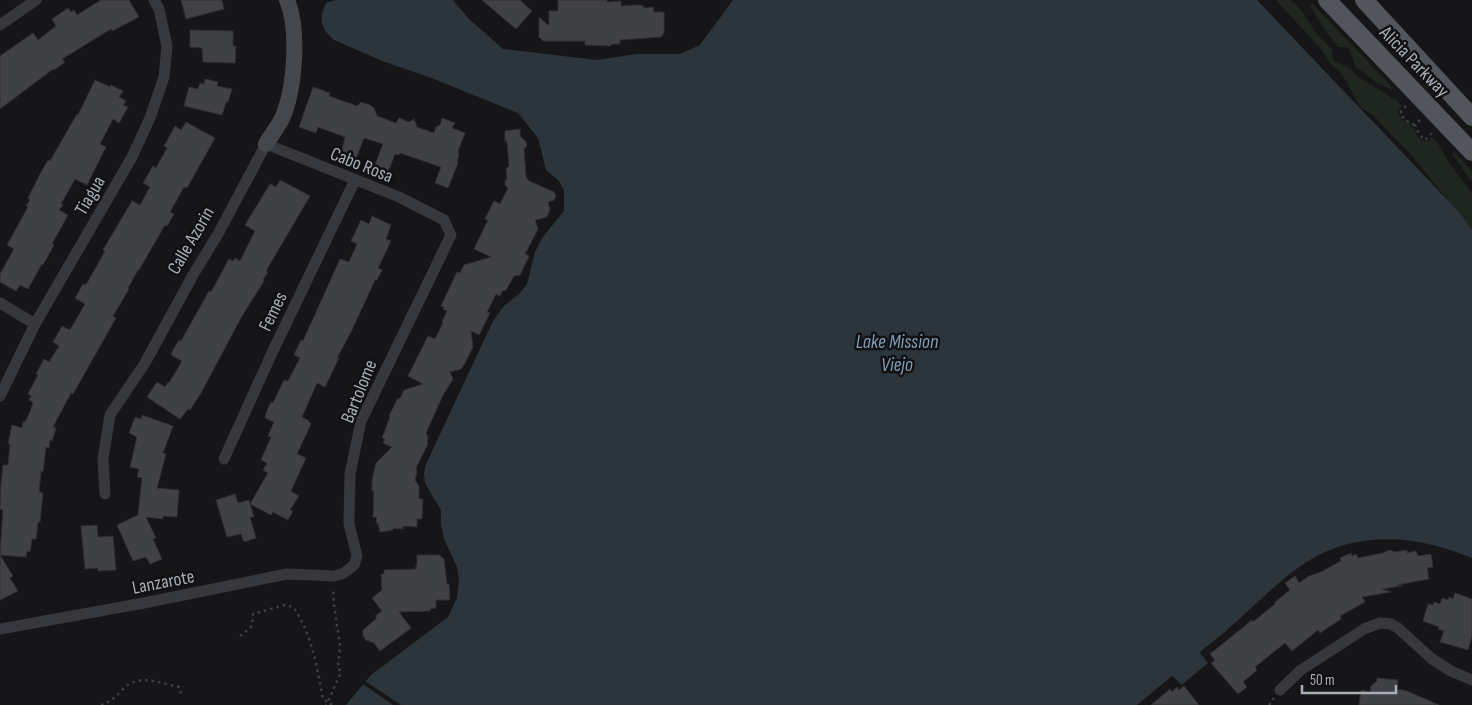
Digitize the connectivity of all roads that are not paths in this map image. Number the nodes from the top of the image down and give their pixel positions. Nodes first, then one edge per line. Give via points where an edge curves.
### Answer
1 (36, 0) edge
2 (154, 0) edge
3 (287, 0) edge
4 (1327, 0) edge
5 (1364, 0) edge
6 (0, 25) edge
7 (1472, 117) edge
8 (266, 144) junction
9 (1472, 152) edge
10 (354, 180) junction
11 (444, 220) joint
12 (0, 303) edge
13 (34, 324) junction
14 (0, 396) edge
15 (224, 459) dead end
16 (105, 494) dead end
17 (334, 576) joint
18 (0, 629) edge
19 (1472, 680) edge
20 (1280, 690) dead end

1 - 6 street
2 - 13 street, Tiagua via 159,9 166,46 164,77 150,118 132,157
3 - 8 street, Calle Azorin via 294,44 294,73 284,115
4 - 9 main road, Alicia Parkway
5 - 7 main road, Alicia Parkway
8 - 10 street, Cabo Rosa
8 - 16 street, Calle Azorin via 145,363 110,415 103,459
10 - 11 street, Cabo Rosa via 399,197
10 - 15 street, Femes
11 - 17 street, Bartolome via 451,235 361,420 350,474 349,524 357,556 354,565
12 - 13 street
13 - 14 street, Tiagua
17 - 18 street, Lanzarote via 287,574
19 - 20 street via 1432,660 1398,628 1384,623 1364,630 1301,670

